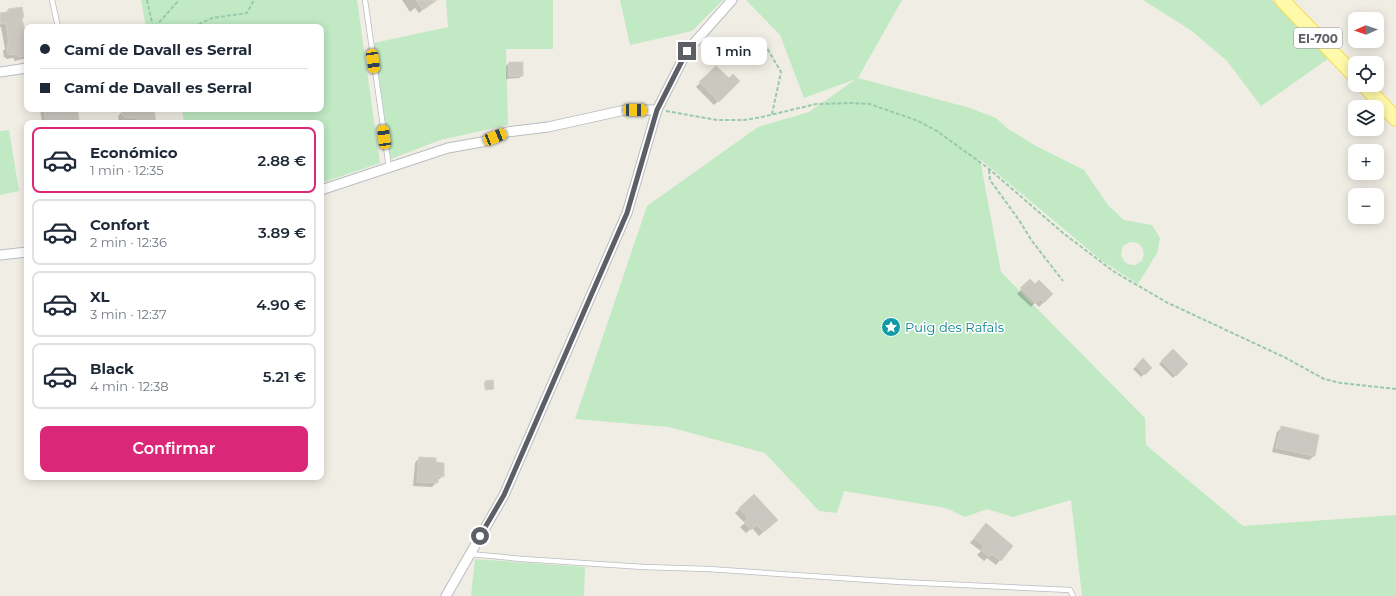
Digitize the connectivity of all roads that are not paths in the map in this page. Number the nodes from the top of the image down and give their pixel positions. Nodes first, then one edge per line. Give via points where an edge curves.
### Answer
1 (52, 0) edge
2 (365, 0) edge
3 (732, 0) edge
4 (1282, 0) edge
5 (57, 24) edge
6 (24, 68) edge
7 (1348, 69) edge
8 (0, 72) edge
9 (1371, 92) edge
10 (657, 110) junction
11 (1396, 118) edge
12 (389, 168) junction
13 (324, 189) edge
14 (24, 252) edge
15 (0, 254) edge
16 (470, 554) junction
17 (446, 596) edge
18 (1073, 596) edge

1 - 5 lane
2 - 12 lane
3 - 10 street via 687,51
4 - 7 main road, EI-700
6 - 8 street
9 - 11 main road
10 - 12 street via 624,110 548,127 507,132 482,142 448,148
10 - 16 street via 627,213 504,495
12 - 13 street
14 - 15 street
16 - 17 street
16 - 18 lane via 644,567 1070,590

